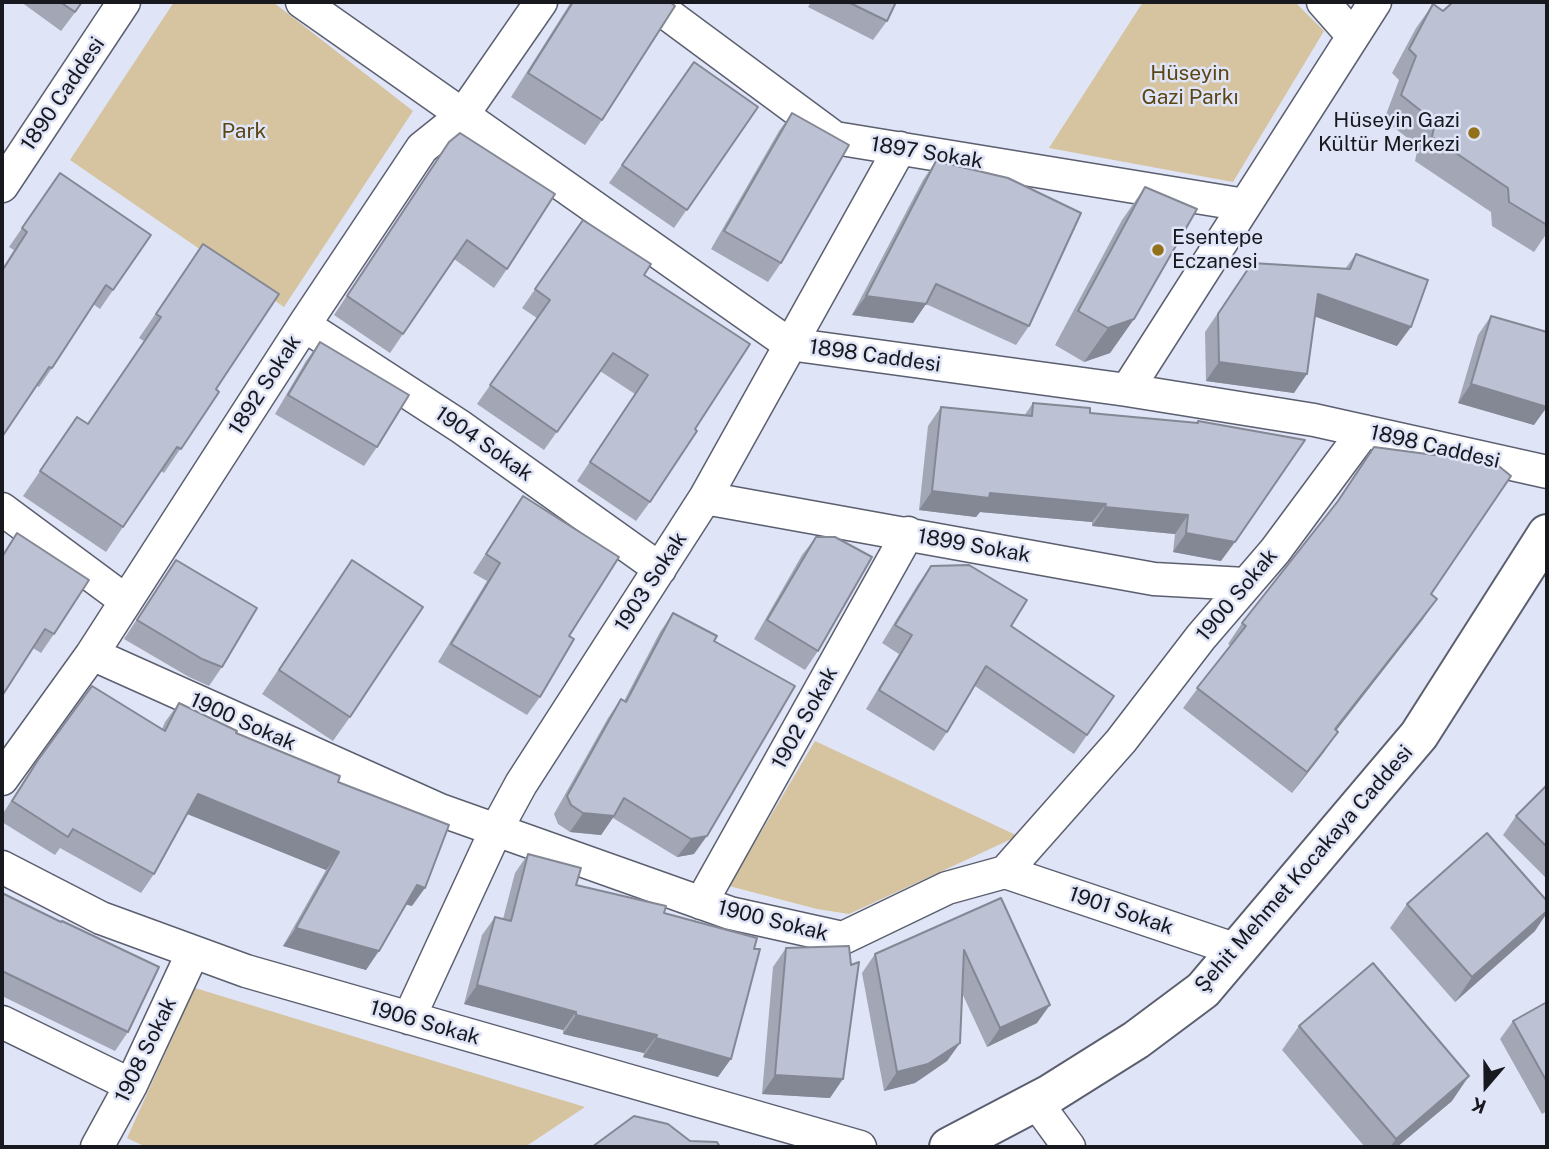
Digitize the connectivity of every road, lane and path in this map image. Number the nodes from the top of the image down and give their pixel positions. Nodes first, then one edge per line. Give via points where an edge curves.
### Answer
1 (124, 2) edge
2 (302, 2) edge
3 (541, 2) edge
4 (651, 2) edge
5 (1322, 2) edge
6 (1375, 2) edge
7 (1353, 36) junction
8 (462, 116) junction
9 (900, 148) junction
10 (6, 171) edge
11 (1245, 205) junction
12 (304, 325) junction
13 (789, 344) junction
14 (1127, 390) junction
15 (1364, 431) junction
16 (1547, 472) edge
17 (705, 498) junction
18 (2, 509) edge
19 (908, 533) junction
20 (1547, 534) edge
21 (660, 569) junction
22 (1245, 584) junction
23 (126, 601) junction
24 (92, 654) junction
25 (2, 779) edge
26 (496, 830) junction
27 (2, 867) edge
28 (1005, 872) junction
29 (701, 902) junction
30 (1237, 950) junction
31 (192, 952) junction
32 (409, 1018) junction
33 (2, 1022) edge
34 (131, 1085) junction
35 (1036, 1102) junction
36 (97, 1147) edge
37 (860, 1147) edge
38 (949, 1147) edge
39 (1069, 1147) edge

1 - 10 street, 1890 Caddesi
2 - 8 street, 1898 Caddesi
3 - 8 street, 1892 Sokak
4 - 9 street, 1897 Sokak via 835,138
5 - 7 street
6 - 7 street
7 - 11 street
8 - 12 street, 1892 Sokak via 422,148
8 - 13 street, 1898 Caddesi
9 - 11 street, 1897 Sokak
9 - 13 street, 1903 Sokak
11 - 14 street
12 - 21 street, 1904 Sokak via 461,426
12 - 23 street, 1892 Sokak
13 - 14 street, 1898 Caddesi
13 - 17 street, 1903 Sokak
14 - 15 street, 1898 Caddesi
15 - 16 street, 1898 Caddesi
15 - 22 street, 1900 Sokak
17 - 19 street, 1899 Sokak
17 - 21 street, 1903 Sokak
18 - 23 street
19 - 22 street, 1899 Sokak via 1154,579
19 - 29 street, 1902 Sokak
20 - 30 street, Şehit Mehmet Kocakaya Caddesi via 1419,735
21 - 26 street, 1903 Sokak
22 - 28 street, 1900 Sokak via 1121,741
23 - 24 street, 1892 Sokak
24 - 25 street, 1892 Sokak
24 - 26 street, 1900 Sokak via 440,810
26 - 29 street, 1900 Sokak
26 - 32 street, 1903 Sokak
27 - 31 street, 1906 Sokak via 101,919
28 - 29 street, 1900 Sokak via 947,888 844,938 730,913
28 - 30 street, 1901 Sokak
30 - 35 street, Şehit Mehmet Kocakaya Caddesi via 1203,990 1136,1040
31 - 32 street, 1906 Sokak
31 - 34 street, 1908 Sokak
32 - 37 street, 1906 Sokak
33 - 34 street
34 - 36 street, 1908 Sokak
35 - 38 street, Şehit Mehmet Kocakaya Caddesi
35 - 39 street

